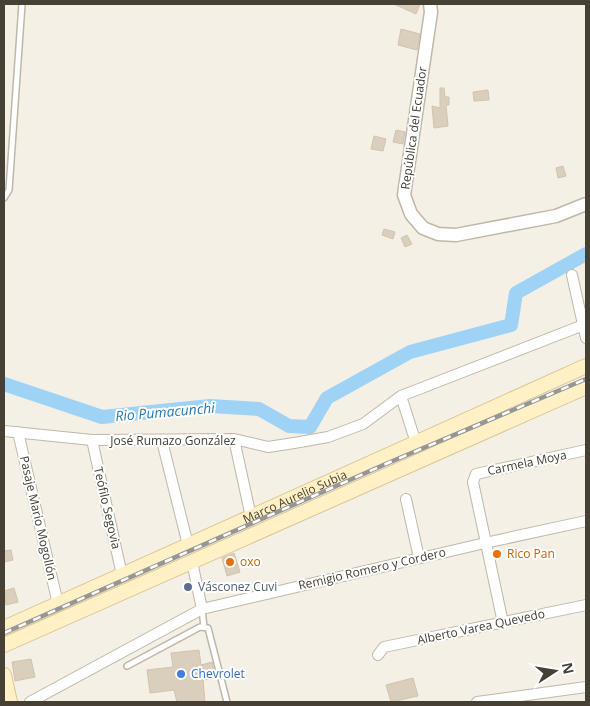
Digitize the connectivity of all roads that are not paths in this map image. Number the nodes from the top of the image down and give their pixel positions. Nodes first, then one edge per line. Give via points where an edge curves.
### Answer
1 (22, 4) edge
2 (430, 4) edge
3 (4, 198) edge
4 (586, 204) edge
5 (572, 275) dead end
6 (585, 325) edge
7 (586, 338) edge
8 (586, 366) edge
9 (586, 386) edge
10 (401, 396) junction
11 (4, 431) edge
12 (18, 432) junction
13 (234, 439) junction
14 (92, 440) junction
15 (162, 441) junction
16 (416, 443) junction
17 (586, 450) edge
18 (406, 499) dead end
19 (251, 517) junction
20 (586, 521) edge
21 (485, 543) junction
22 (188, 545) junction
23 (419, 558) junction
24 (192, 562) junction
25 (122, 575) junction
26 (58, 604) junction
27 (586, 605) edge
28 (202, 609) junction
29 (503, 623) junction
30 (204, 627) junction
31 (4, 628) edge
32 (4, 645) edge
33 (378, 654) dead end
34 (128, 666) dead end
35 (4, 675) edge
36 (586, 687) edge
37 (10, 702) edge
38 (30, 702) edge
39 (227, 702) edge
40 (476, 702) edge

1 - 3 lane via 10,190
2 - 4 street, República del Ecuador via 404,195 411,214 423,228 438,234 456,235 556,216
5 - 6 street
6 - 7 street
6 - 10 street, José Rumazo González
8 - 16 main road, Marco Aurelio Subia
9 - 24 main road, Marco Aurelio Subia
10 - 13 street, José Rumazo González via 362,424 328,436 268,447
10 - 16 street
11 - 12 street, José Rumazo González
12 - 14 street, José Rumazo González
12 - 26 street, Pasaje Mario Mogollón
13 - 15 street, José Rumazo González
13 - 19 street
14 - 15 street, José Rumazo González
14 - 25 street, Teófilo Segovia
15 - 22 street
16 - 19 main road, Marco Aurelio Subia
17 - 21 street, Carmela Moya via 476,474 473,482
18 - 23 street
19 - 22 main road, Marco Aurelio Subia
20 - 21 street, Remigio Romero y Cordero
21 - 23 street, Remigio Romero y Cordero
21 - 29 street
22 - 25 main road, Marco Aurelio Subia
23 - 28 street, Remigio Romero y Cordero
24 - 28 street
24 - 32 main road, Marco Aurelio Subia
25 - 26 main road, Marco Aurelio Subia
26 - 31 main road, Marco Aurelio Subia
27 - 29 street, Alberto Varea Quevedo
28 - 30 lane
28 - 38 street, Remigio Romero y Cordero
29 - 33 street, Alberto Varea Quevedo via 384,647
30 - 34 lane
30 - 39 lane via 208,628
35 - 37 main road
36 - 40 street

